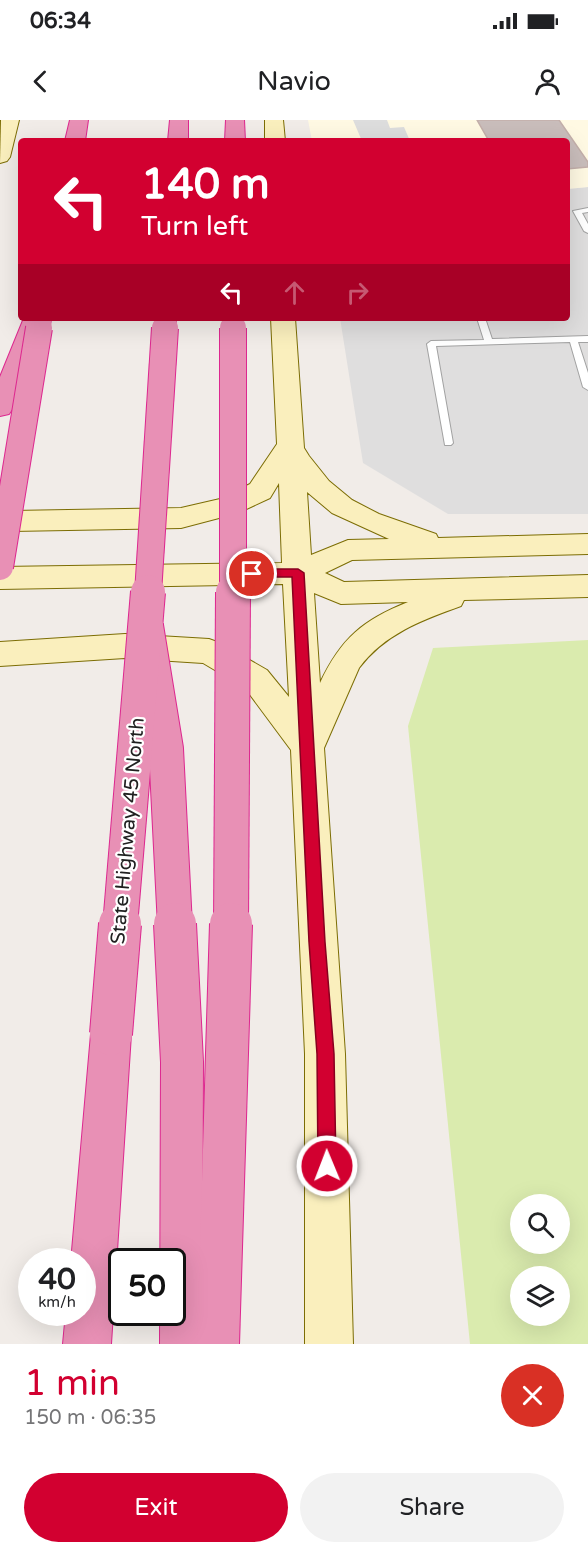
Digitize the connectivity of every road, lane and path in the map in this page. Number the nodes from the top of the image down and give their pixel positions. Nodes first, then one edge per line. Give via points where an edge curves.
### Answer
1 (10, 120) edge
2 (79, 120) edge
3 (179, 120) edge
4 (235, 120) edge
5 (274, 120) edge
6 (76, 138) edge
7 (178, 138) edge
8 (235, 138) edge
9 (275, 138) edge
10 (0, 157) edge
11 (588, 210) edge
12 (577, 211) junction
13 (570, 212) edge
14 (588, 231) edge
15 (35, 321) edge
16 (41, 321) edge
17 (166, 321) edge
18 (233, 321) edge
19 (283, 321) edge
20 (482, 321) edge
21 (573, 339) junction
22 (588, 339) edge
23 (489, 342) junction
24 (588, 387) edge
25 (0, 408) edge
26 (448, 442) dead end
27 (289, 446) junction
28 (0, 518) edge
29 (588, 544) edge
30 (442, 547) junction
31 (0, 567) edge
32 (298, 573) junction
33 (0, 578) edge
34 (588, 586) edge
35 (472, 590) junction
36 (146, 626) junction
37 (0, 654) edge
38 (308, 747) junction
39 (87, 1344) edge
40 (180, 1344) edge
41 (218, 1344) edge
42 (329, 1344) edge

1 - 10 main road
2 - 6 highway
3 - 7 highway
4 - 8 highway
5 - 9 main road
11 - 12 lane
12 - 13 lane
12 - 14 lane
15 - 25 highway
16 - 31 highway, bridge
17 - 36 highway, State Highway 45 North, bridge
18 - 41 highway, bridge via 233,870
19 - 27 main road
20 - 23 lane
21 - 22 lane
21 - 23 lane
21 - 24 lane
23 - 26 lane via 431,344
27 - 28 main road via 260,491 228,506 181,518
27 - 30 main road via 319,489 345,507
27 - 32 main road
29 - 30 main road
30 - 32 main road via 348,550
32 - 33 main road
32 - 35 main road via 341,593
32 - 38 main road
34 - 35 main road
35 - 38 main road via 412,613 370,635 349,657
36 - 39 highway, State Highway 45 North, bridge
36 - 40 highway, bridge via 165,749 182,1062
37 - 38 main road via 125,646 209,651 256,679
38 - 42 main road via 325,1054

